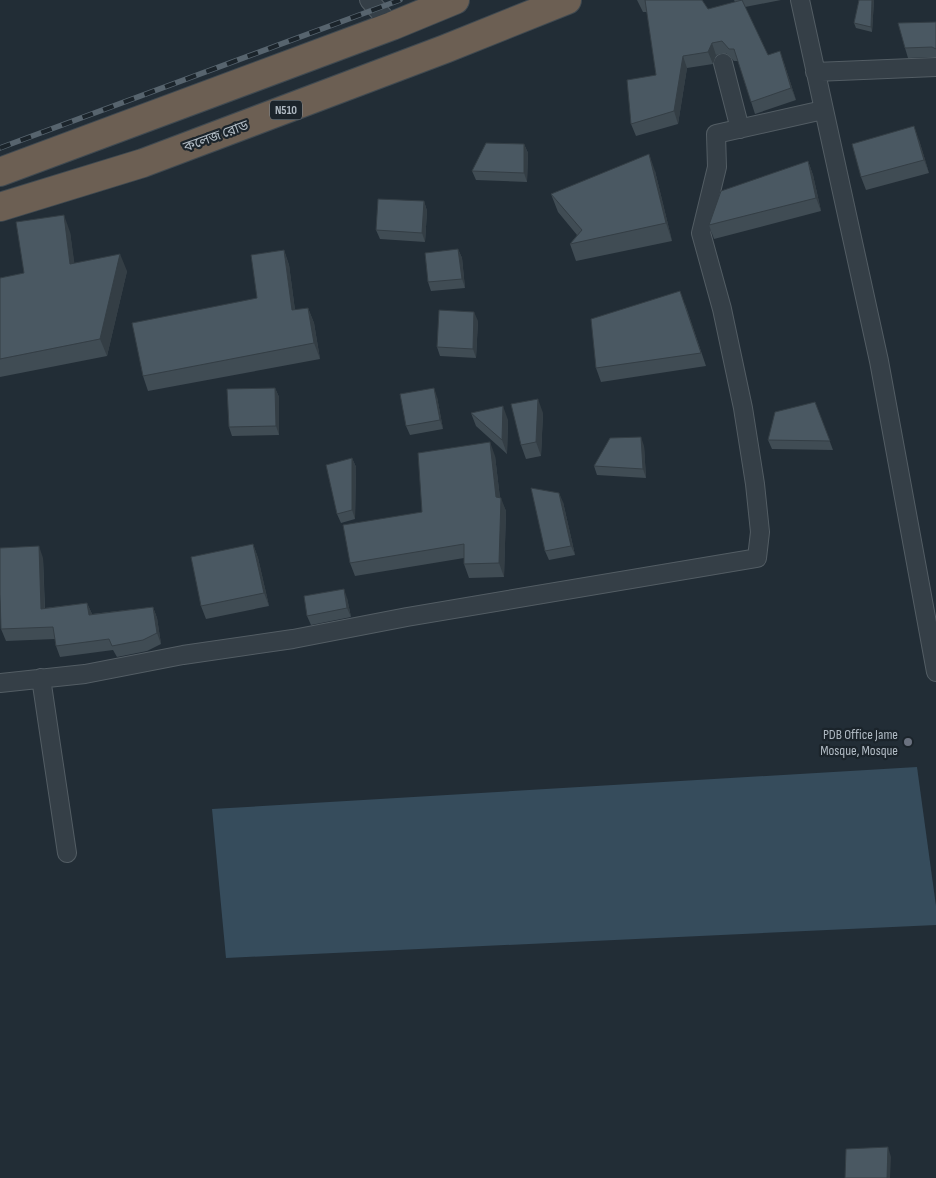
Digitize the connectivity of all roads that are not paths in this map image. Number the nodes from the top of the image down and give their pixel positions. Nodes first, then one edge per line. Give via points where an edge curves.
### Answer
1 (369, 0) edge
2 (455, 0) edge
3 (567, 0) edge
4 (800, 0) edge
5 (392, 26) junction
6 (723, 62) dead end
7 (936, 67) edge
8 (815, 72) junction
9 (823, 110) junction
10 (740, 129) junction
11 (0, 172) edge
12 (0, 207) edge
13 (936, 672) edge
14 (41, 678) junction
15 (0, 683) edge
16 (67, 853) dead end

1 - 5 street
2 - 5 highway
3 - 12 highway, কলেজ রোড / N510 via 143,163
4 - 8 street
5 - 11 highway
6 - 10 street
7 - 8 street
8 - 9 street
9 - 10 street
9 - 13 street via 878,361
10 - 14 street via 716,134 717,167 701,233 744,408 760,532 757,558 85,674
14 - 15 street
14 - 16 street

